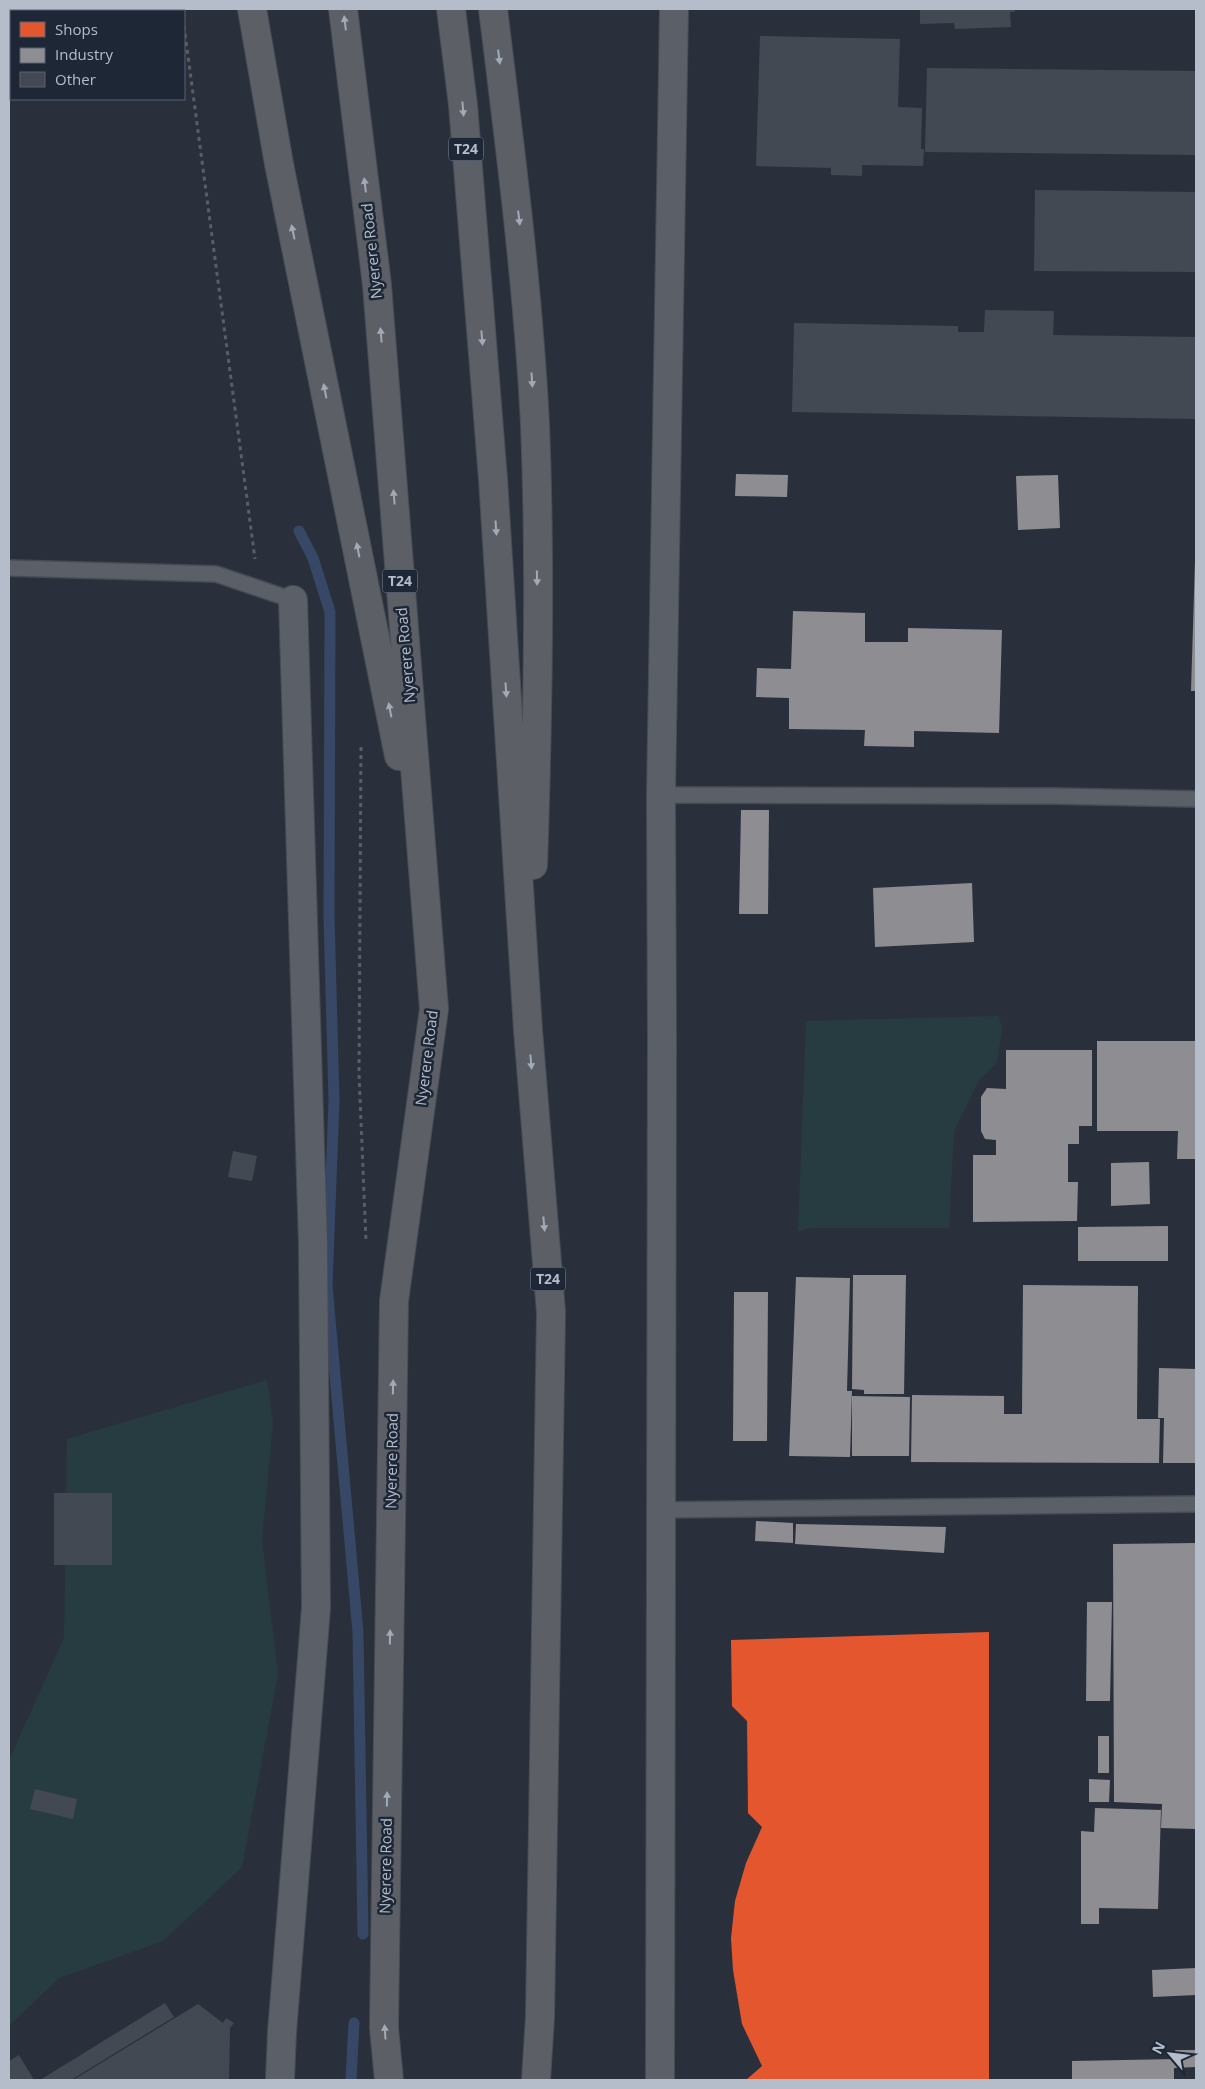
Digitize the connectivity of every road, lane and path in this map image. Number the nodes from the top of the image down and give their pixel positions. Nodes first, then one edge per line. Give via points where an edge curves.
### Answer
1 (252, 9) edge
2 (344, 9) edge
3 (451, 9) edge
4 (493, 9) edge
5 (674, 9) edge
6 (9, 568) edge
7 (293, 600) joint
8 (361, 739) dead end
9 (661, 795) junction
10 (1196, 800) edge
11 (424, 878) junction
12 (528, 1030) junction
13 (366, 1243) dead end
14 (1196, 1504) edge
15 (661, 1510) junction
16 (280, 2080) edge
17 (389, 2080) edge
18 (536, 2080) edge
19 (660, 2080) edge

11 -> 1 highway via 279,164
11 -> 2 highway, Nyerere Road / T24 via 377,285
3 -> 12 highway, T24 via 463,104 493,479
4 -> 12 highway via 523,252 535,426 539,690
5 - 9 street
6 - 7 lane via 216,574
7 - 16 street via 313,1244 316,1608
8 - 13 path via 358,1074
9 - 10 lane via 1054,796
9 - 15 street
17 -> 11 highway, Nyerere Road / T24 via 384,2028 394,1301 434,1009
12 -> 18 highway, T24 via 551,1312 540,2017
14 - 15 lane
15 - 19 street

